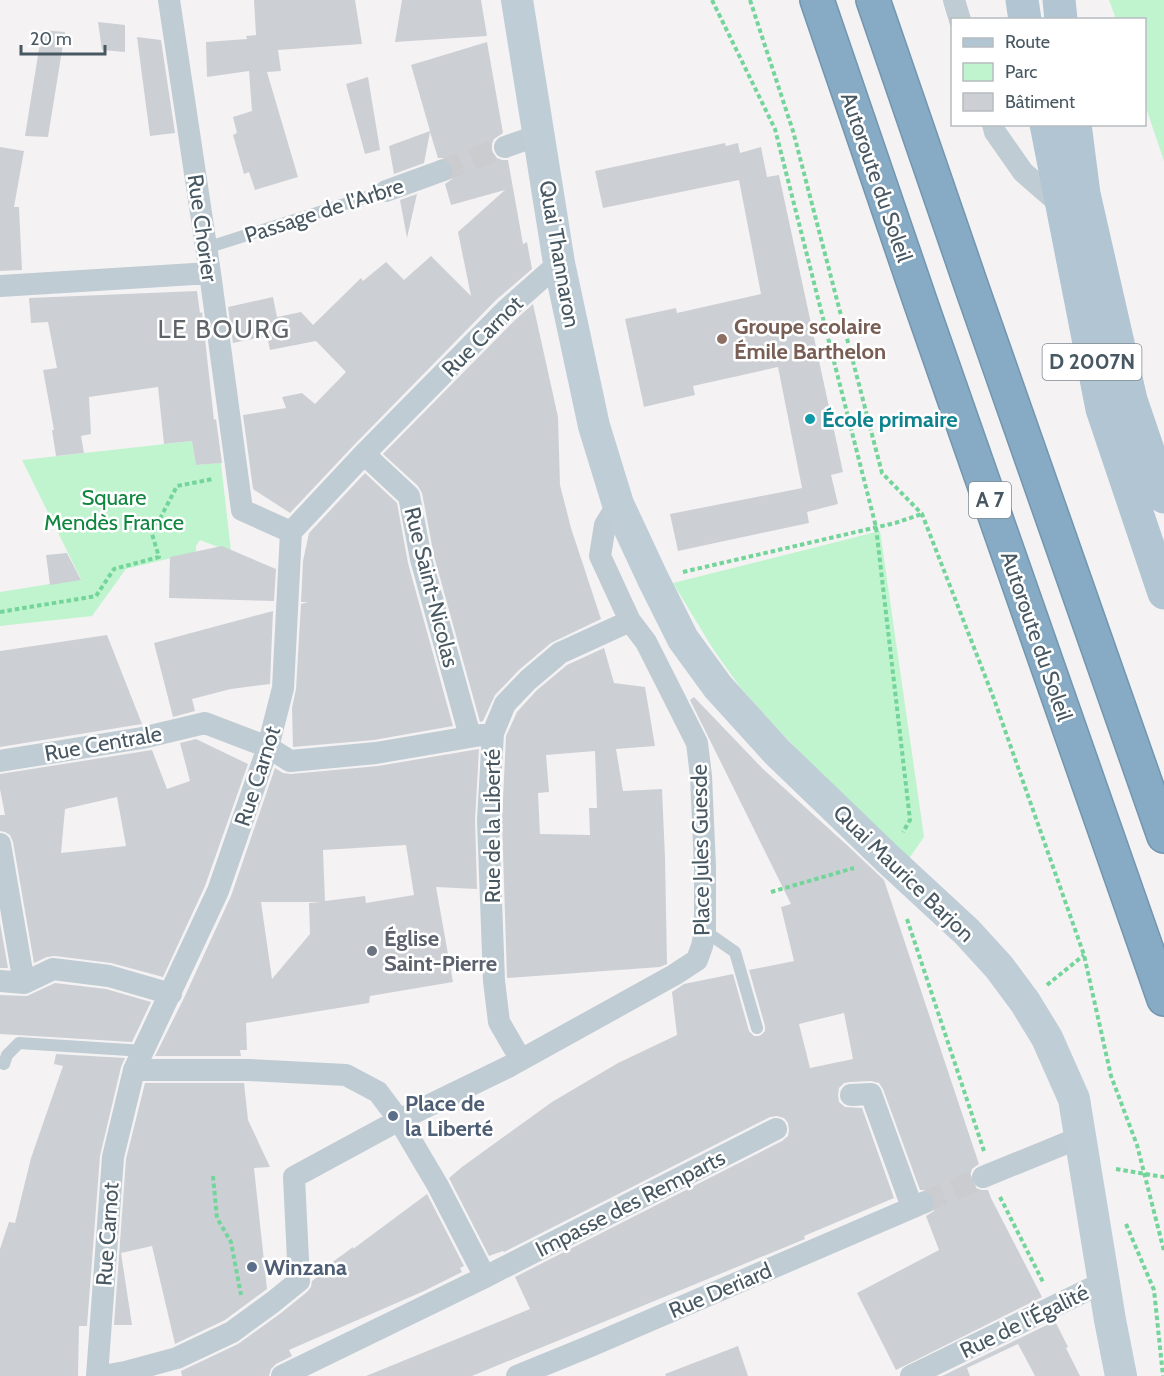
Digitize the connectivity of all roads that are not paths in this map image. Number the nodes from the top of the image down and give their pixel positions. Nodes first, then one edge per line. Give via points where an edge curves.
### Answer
1 (169, 0) edge
2 (517, 0) edge
3 (817, 0) edge
4 (873, 0) edge
5 (954, 0) edge
6 (1022, 0) edge
7 (1059, 0) edge
8 (959, 18) edge
9 (1025, 18) edge
10 (1061, 18) edge
11 (994, 126) edge
12 (1046, 126) edge
13 (1075, 126) edge
14 (539, 135) junction
15 (505, 147) tunnel mouth
16 (441, 171) tunnel mouth
17 (386, 191) joint
18 (1062, 206) junction
19 (206, 248) junction
20 (559, 263) junction
21 (210, 273) junction
22 (0, 286) edge
23 (364, 454) junction
24 (1164, 497) edge
25 (618, 504) junction
26 (291, 532) junction
27 (1164, 593) edge
28 (630, 621) junction
29 (482, 735) junction
30 (268, 747) junction
31 (0, 761) edge
32 (1164, 836) edge
33 (0, 844) edge
34 (705, 931) junction
35 (0, 981) edge
36 (24, 983) junction
37 (171, 994) junction
38 (1164, 999) edge
39 (758, 1028) dead end
40 (139, 1060) junction
41 (521, 1060) junction
42 (4, 1064) dead end
43 (851, 1095) dead end
44 (399, 1120) junction
45 (776, 1129) dead end
46 (1081, 1137) junction
47 (987, 1175) tunnel mouth
48 (485, 1277) junction
49 (1104, 1282) junction
50 (97, 1376) edge
51 (102, 1376) edge
52 (282, 1376) edge
53 (518, 1376) edge
54 (911, 1376) edge
55 (1121, 1376) edge

1 - 19 street, Rue Chorier
2 - 14 street, Quai Thannaron
3 - 38 highway, Autoroute du Soleil / A 7
4 - 32 highway, A 7
5 - 8 street
6 - 9 main road
7 - 10 main road
11 - 18 street via 1023,172
12 - 18 main road, D 2007N
13 - 24 main road, D 2007N via 1084,194 1131,400
14 - 15 street
14 - 20 street, Quai Thannaron
16 - 17 street, Passage de l'Arbre
17 - 19 lane, Passage de l'Arbre
18 - 27 main road, D 2007N via 1102,409
19 - 21 street, Rue Chorier
20 - 23 street, Rue Carnot via 506,310
20 - 25 street, Quai Thannaron via 594,426
21 - 22 street
21 - 26 street, Rue Chorier via 242,510
23 - 26 street, Rue Carnot
23 - 29 street, Rue Saint-Nicolas via 409,496 421,559
25 - 28 street, Place Jules Guesde via 605,525 600,556
25 - 46 street, Quai Maurice Barjon via 683,639 717,687 777,752 967,932 1025,1002 1047,1038 1074,1099
26 - 30 street, Rue Carnot via 284,688
28 - 29 street, Rue de la Liberté via 560,653 505,704
28 - 34 street, Place Jules Guesde via 646,642 697,743
29 - 30 street via 376,753 290,761
29 - 41 street, Rue de la Liberté via 494,981 499,1022
30 - 31 street, Rue Centrale via 205,723 142,738
30 - 37 street, Rue Carnot via 218,891
33 - 36 street
34 - 39 lane via 735,952
34 - 41 street, Place Jules Guesde via 697,960
35 - 36 street
36 - 37 street via 53,969 109,976
37 - 40 street, Rue Carnot
40 - 42 lane via 19,1043 6,1055
40 - 44 street via 346,1075 378,1092
40 - 50 street, Rue Carnot via 113,1157
41 - 44 street
43 - 53 street, Rue Deriard via 871,1094 917,1205
44 - 48 street
44 - 51 street via 294,1177 299,1281 232,1332 177,1358
45 - 48 street, Impasse des Remparts
46 - 47 street
46 - 49 street, Quai Maurice Barjon
48 - 52 street, Impasse des Remparts
49 - 54 street, Rue de l'Égalité
49 - 55 street, Quai Maurice Barjon

